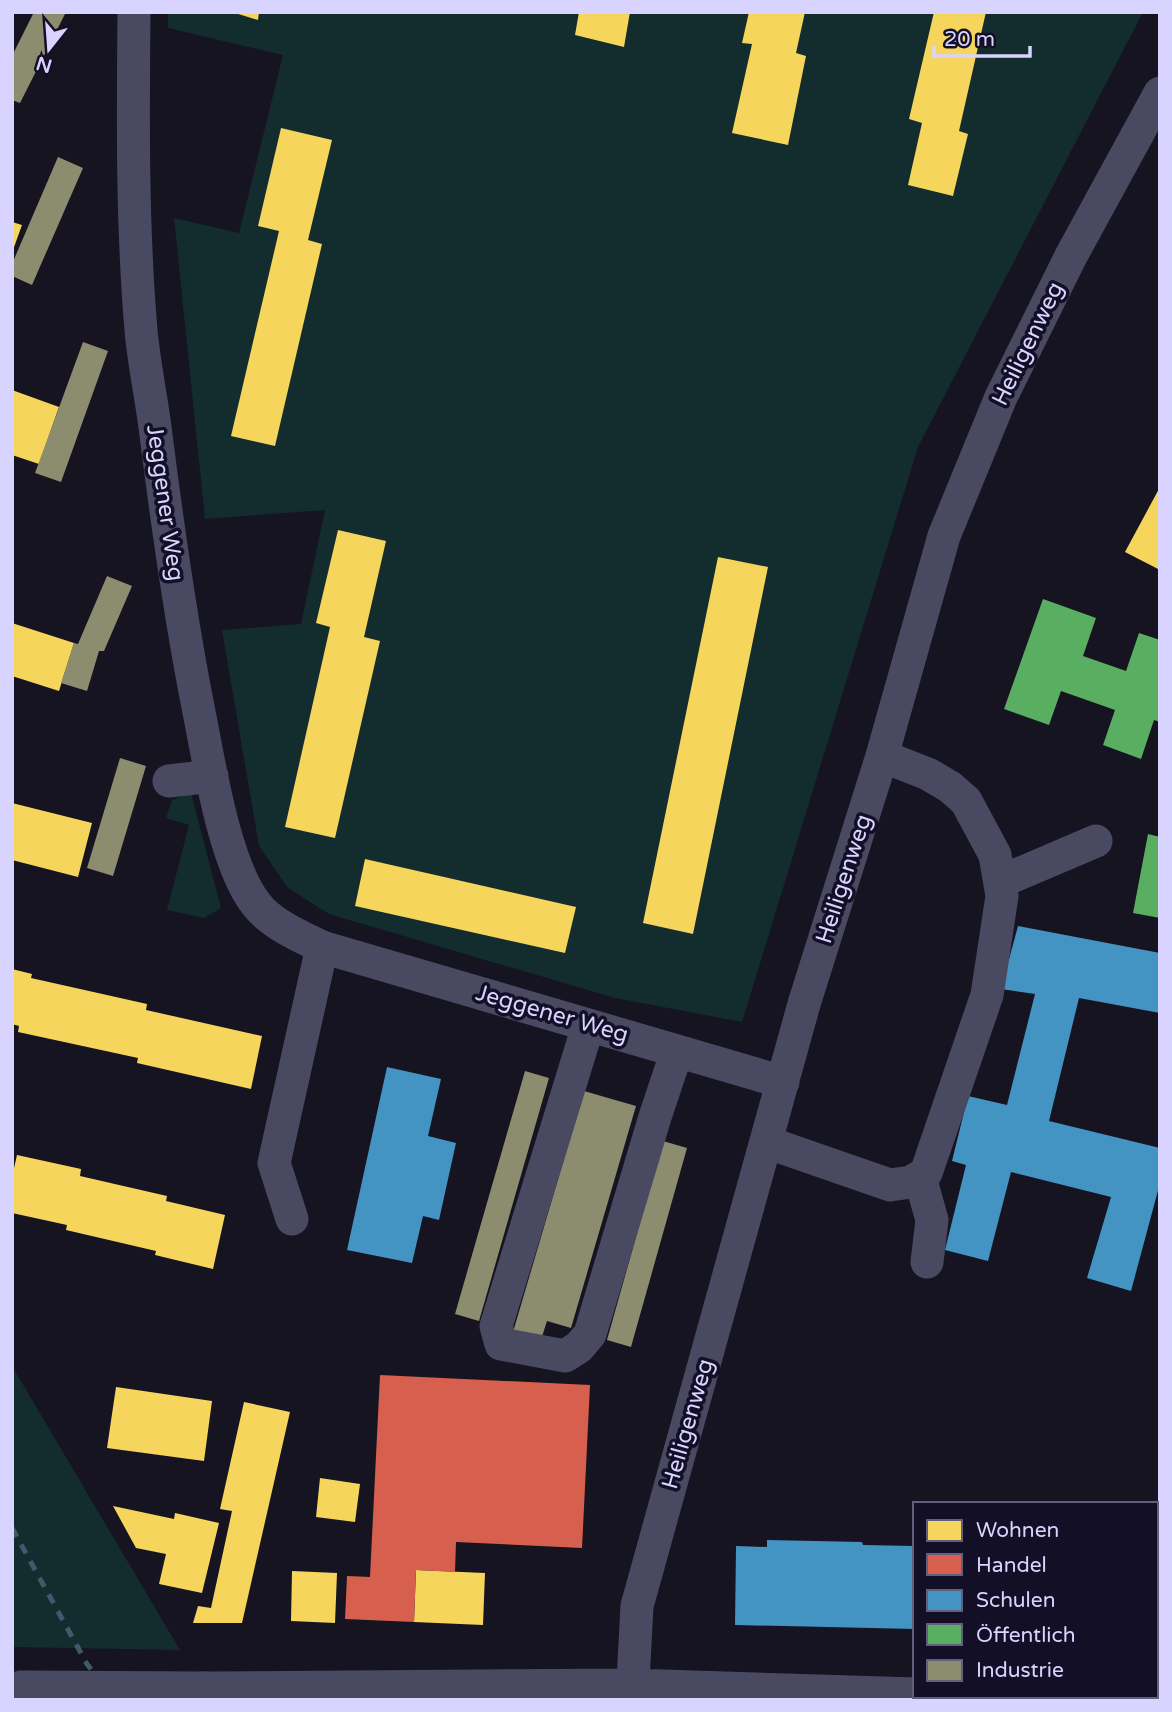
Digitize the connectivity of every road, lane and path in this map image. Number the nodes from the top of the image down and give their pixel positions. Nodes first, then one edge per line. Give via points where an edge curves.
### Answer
1 (134, 12) edge
2 (1160, 93) edge
3 (882, 756) junction
4 (212, 776) junction
5 (169, 781) dead end
6 (1096, 841) dead end
7 (1000, 882) junction
8 (322, 947) junction
9 (588, 1026) junction
10 (677, 1051) junction
11 (783, 1082) junction
12 (766, 1142) junction
13 (920, 1177) junction
14 (292, 1219) dead end
15 (927, 1262) dead end
16 (17, 1687) edge
17 (632, 1693) edge
18 (913, 1694) edge
19 (1062, 1698) edge
20 (1121, 1700) edge

1 - 4 street, Jeggener Weg via 135,236 141,332 182,626
2 - 3 street, Heiligenweg via 1001,397 944,536
3 - 7 street via 928,774 966,801 995,855
3 - 11 street, Heiligenweg
4 - 5 street
4 - 8 street, Jeggener Weg via 231,849 257,905 287,930
6 - 7 street
7 - 13 street via 1002,896 987,995 926,1173
8 - 9 street, Jeggener Weg
8 - 14 street via 274,1163
9 - 10 street, Jeggener Weg
9 - 10 street via 496,1326 501,1344 565,1356 590,1334
10 - 11 street, Jeggener Weg
11 - 12 street, Heiligenweg
12 - 13 street via 890,1185
12 - 17 street, Heiligenweg via 637,1606
13 - 15 street via 932,1220
16 - 17 street, bridge
17 - 18 street
19 - 20 street

